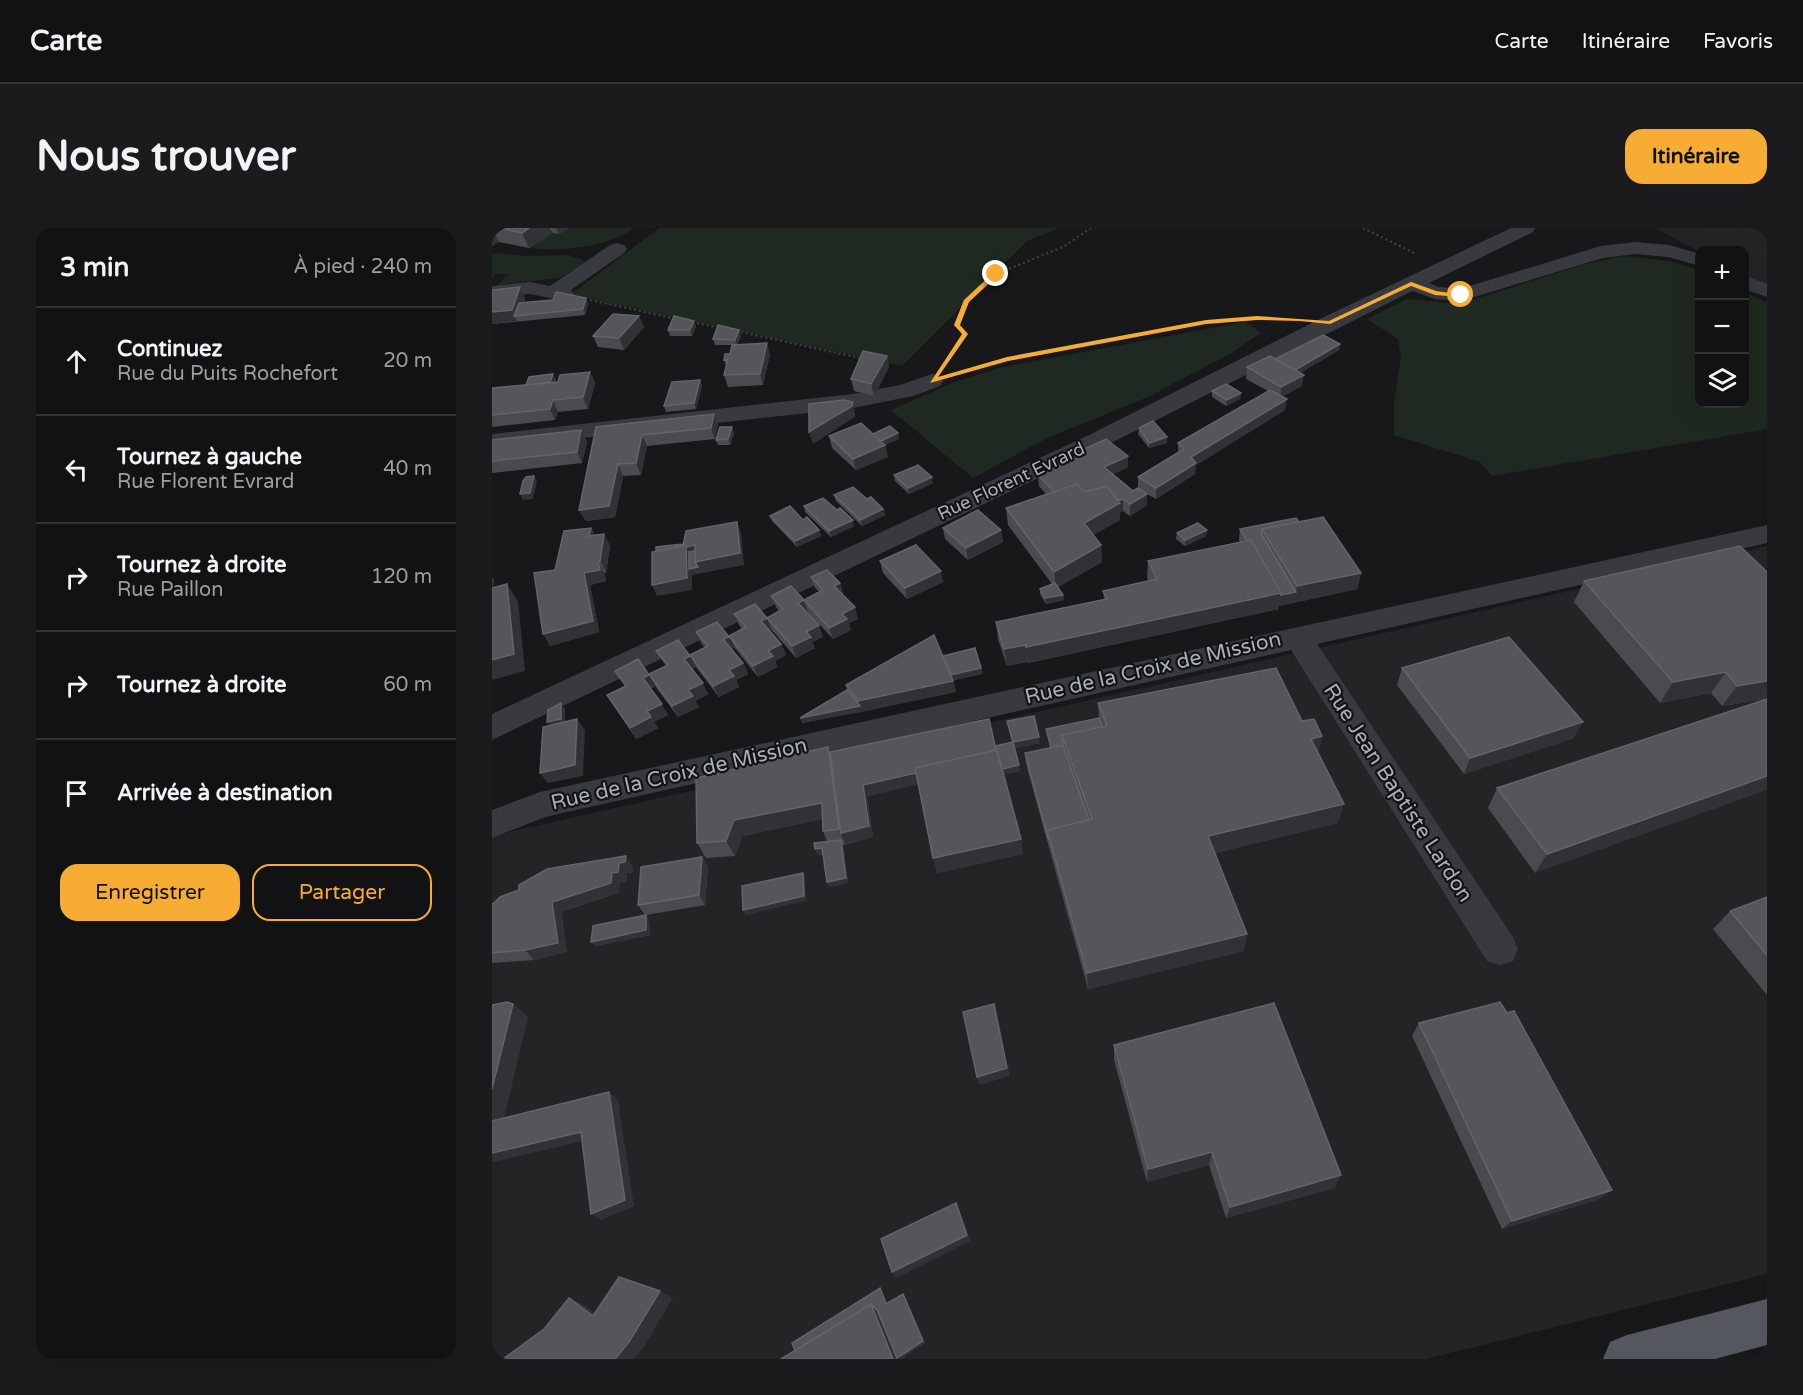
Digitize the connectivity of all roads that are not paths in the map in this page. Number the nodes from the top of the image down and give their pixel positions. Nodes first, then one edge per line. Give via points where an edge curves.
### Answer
1 (1526, 228) edge
2 (617, 249) dead end
3 (1695, 259) edge
4 (1411, 283) junction
5 (1749, 283) edge
6 (1767, 291) edge
7 (492, 292) edge
8 (932, 381) road end
9 (492, 441) edge
10 (1767, 534) edge
11 (1297, 636) junction
12 (492, 728) edge
13 (492, 804) edge
14 (540, 805) junction
15 (492, 824) edge
16 (1500, 950) dead end
17 (1767, 1322) edge
18 (1627, 1359) edge

1 - 4 street, Rue Florent Evrard
2 - 7 street via 559,294 530,288
3 - 4 street via 1635,248 1600,252 1461,295 1435,293
4 - 12 street, Rue Florent Evrard via 1098,440
5 - 6 street
8 - 9 street via 905,391 853,401
10 - 11 street, Rue de la Croix de Mission
11 - 14 street, Rue de la Croix de Mission
11 - 16 street, Rue Jean Baptiste Lardon
13 - 14 street, Rue de la Croix de Mission
14 - 15 street, Rue de la Croix de Mission
17 - 18 main road

